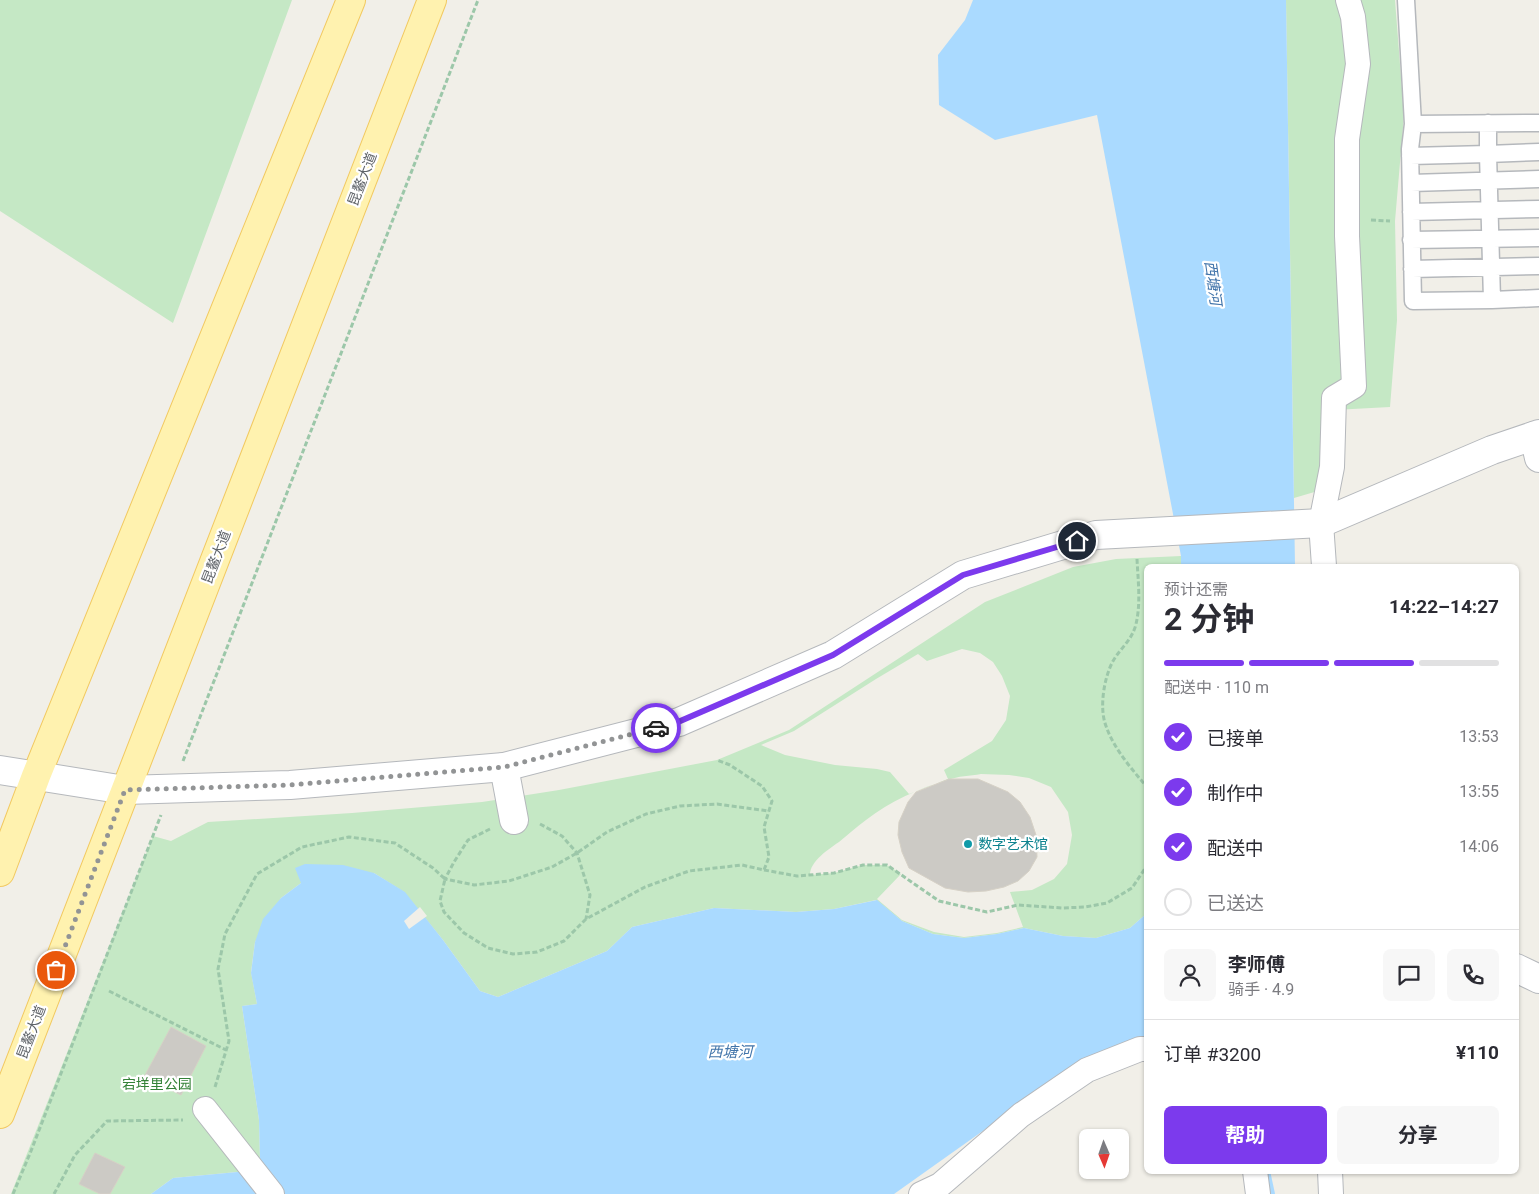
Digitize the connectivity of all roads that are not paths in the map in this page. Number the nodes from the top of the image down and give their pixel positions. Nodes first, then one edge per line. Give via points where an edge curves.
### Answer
1 (351, 0) edge
2 (432, 0) edge
3 (1348, 0) edge
4 (1406, 0) edge
5 (1488, 123) junction
6 (1539, 123) edge
7 (1413, 124) junction
8 (1539, 152) edge
9 (1488, 154) junction
10 (1410, 156) junction
11 (1539, 179) edge
12 (1488, 180) junction
13 (1410, 183) junction
14 (1539, 209) edge
15 (1490, 210) junction
16 (1411, 212) junction
17 (1539, 238) edge
18 (1490, 239) junction
19 (1411, 240) junction
20 (1539, 266) edge
21 (1491, 268) junction
22 (1412, 269) junction
23 (1539, 298) edge
24 (1492, 300) junction
25 (1537, 443) edge
26 (1322, 523) junction
27 (1324, 564) edge
28 (504, 767) junction
29 (0, 770) edge
30 (36, 776) junction
31 (125, 790) junction
32 (514, 820) road end
33 (0, 872) edge
34 (1519, 969) edge
35 (1539, 978) edge
36 (1144, 1049) edge
37 (0, 1114) edge
38 (210, 1116) road end
39 (1255, 1174) edge
40 (1330, 1174) edge
41 (272, 1194) edge
42 (921, 1194) edge
43 (1258, 1194) edge
44 (1331, 1194) edge

1 - 30 main road
2 - 31 main road, 昆鳌大道
3 - 26 street via 1358,64 1347,139 1347,236 1354,386 1334,398 1332,467
4 - 7 lane
5 - 6 lane
5 - 7 lane
5 - 9 lane
7 - 10 lane
8 - 9 lane
9 - 10 lane
9 - 12 lane
10 - 13 lane
11 - 12 lane
12 - 13 lane
12 - 15 lane
13 - 16 lane
14 - 15 lane
15 - 16 lane
15 - 18 lane
16 - 19 lane
17 - 18 lane
18 - 19 lane
18 - 21 lane
19 - 22 lane
20 - 21 lane
21 - 22 lane
21 - 24 lane
22 - 24 lane via 1413,301
23 - 24 lane
25 - 26 street via 1492,450
26 - 27 street
26 - 28 street via 1096,535 963,575 833,655 678,722
28 - 31 street via 290,785
28 - 32 street
29 - 30 street
30 - 31 street
30 - 33 main road
31 - 37 main road, 昆鳌大道
34 - 35 street
36 - 42 street via 1087,1070 1021,1115 940,1185
38 - 41 street
39 - 43 street
40 - 44 street

